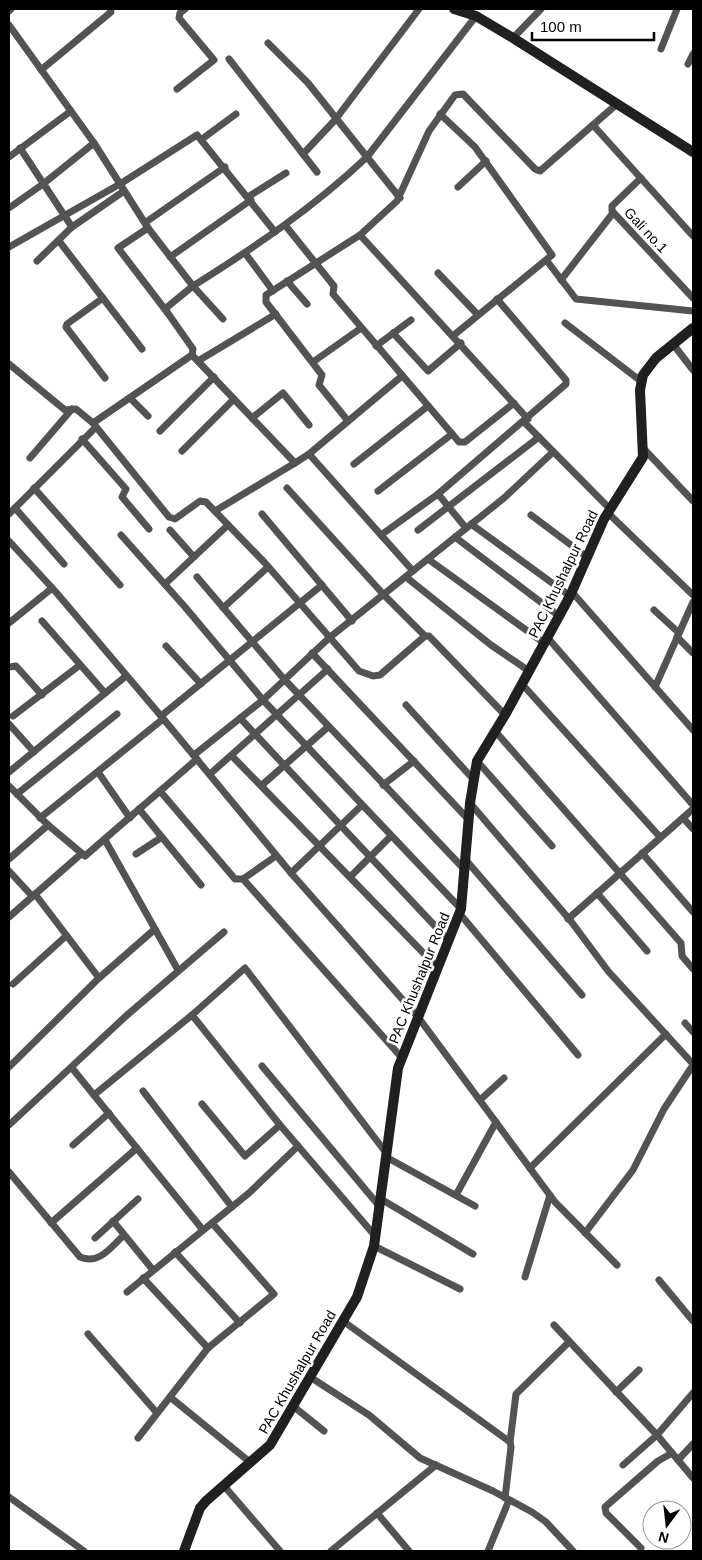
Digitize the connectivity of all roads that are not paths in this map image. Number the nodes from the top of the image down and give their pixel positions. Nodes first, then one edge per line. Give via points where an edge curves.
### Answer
1 (110, 9) edge
2 (185, 9) edge
3 (419, 9) edge
4 (454, 9) edge
5 (541, 9) edge
6 (677, 9) edge
7 (476, 16) junction
8 (9, 24) edge
9 (513, 38) junction
10 (268, 43) dead end
11 (661, 49) dead end
12 (693, 54) edge
13 (229, 59) dead end
14 (688, 64) dead end
15 (41, 70) junction
16 (177, 89) dead end
17 (616, 104) junction
18 (70, 111) junction
19 (236, 114) dead end
20 (440, 114) junction
21 (336, 120) junction
22 (593, 125) junction
23 (202, 139) junction
24 (94, 143) junction
25 (20, 148) junction
26 (693, 152) edge
27 (303, 154) junction
28 (9, 157) edge
29 (367, 158) junction
30 (486, 161) junction
31 (225, 168) junction
32 (317, 172) dead end
33 (286, 173) dead end
34 (641, 178) junction
35 (43, 184) junction
36 (120, 184) junction
37 (458, 187) dead end
38 (124, 191) junction
39 (249, 198) junction
40 (400, 198) junction
41 (9, 208) edge
42 (614, 213) junction
43 (64, 216) junction
44 (147, 225) junction
45 (285, 225) junction
46 (72, 227) junction
47 (275, 232) junction
48 (360, 235) junction
49 (693, 236) edge
50 (59, 241) junction
51 (9, 247) edge
52 (246, 253) junction
53 (170, 258) junction
54 (547, 261) junction
55 (36, 262) dead end
56 (316, 263) junction
57 (438, 274) dead end
58 (561, 280) junction
59 (287, 282) junction
60 (192, 286) junction
61 (273, 291) junction
62 (103, 298) junction
63 (693, 298) edge
64 (497, 300) junction
65 (307, 304) dead end
66 (693, 311) edge
67 (167, 312) junction
68 (276, 314) junction
69 (478, 315) junction
70 (223, 319) dead end
71 (411, 320) dead end
72 (565, 323) dead end
73 (360, 328) junction
74 (693, 328) edge
75 (393, 333) junction
76 (454, 335) junction
77 (461, 343) junction
78 (673, 344) junction
79 (376, 346) junction
80 (142, 349) dead end
81 (192, 355) junction
82 (198, 361) junction
83 (313, 362) junction
84 (9, 364) edge
85 (693, 370) edge
86 (402, 376) junction
87 (214, 377) junction
88 (105, 378) dead end
89 (642, 382) junction
90 (130, 398) junction
91 (234, 398) junction
92 (514, 403) junction
93 (428, 406) junction
94 (74, 408) junction
95 (148, 416) dead end
96 (252, 418) junction
97 (348, 421) junction
98 (526, 421) junction
99 (309, 424) dead end
100 (94, 425) junction
101 (160, 431) dead end
102 (452, 434) junction
103 (538, 437) junction
104 (82, 440) junction
105 (644, 449) junction
106 (182, 451) dead end
107 (553, 452) junction
108 (309, 454) junction
109 (30, 458) dead end
110 (295, 463) junction
111 (354, 464) dead end
112 (34, 488) junction
113 (287, 488) dead end
114 (378, 491) dead end
115 (438, 494) junction
116 (693, 501) edge
117 (15, 508) junction
118 (450, 508) junction
119 (216, 511) junction
120 (609, 511) junction
121 (9, 514) edge
122 (262, 514) dead end
123 (531, 515) dead end
124 (228, 525) junction
125 (469, 526) junction
126 (149, 529) dead end
127 (170, 530) dead end
128 (418, 530) dead end
129 (121, 535) dead end
130 (381, 535) junction
131 (455, 537) junction
132 (9, 541) edge
133 (194, 557) junction
134 (587, 557) junction
135 (428, 559) junction
136 (64, 564) dead end
137 (268, 567) junction
138 (413, 571) junction
139 (197, 577) dead end
140 (406, 577) junction
141 (165, 584) junction
142 (120, 585) dead end
143 (322, 585) junction
144 (51, 589) junction
145 (571, 594) junction
146 (693, 594) edge
147 (384, 595) junction
148 (693, 603) edge
149 (300, 605) junction
150 (223, 608) junction
151 (654, 610) dead end
152 (559, 616) junction
153 (42, 621) dead end
154 (352, 621) junction
155 (9, 622) edge
156 (678, 635) junction
157 (425, 636) junction
158 (329, 638) junction
159 (546, 640) junction
160 (253, 642) junction
161 (166, 646) dead end
162 (312, 653) junction
163 (693, 653) edge
164 (230, 661) junction
165 (80, 665) junction
166 (9, 667) edge
167 (328, 669) junction
168 (529, 671) junction
169 (126, 676) junction
170 (284, 679) junction
171 (201, 684) junction
172 (522, 684) junction
173 (655, 687) junction
174 (105, 694) junction
175 (42, 695) junction
176 (299, 696) junction
177 (263, 700) junction
178 (406, 705) dead end
179 (117, 714) dead end
180 (276, 715) junction
181 (505, 715) junction
182 (13, 716) dead end
183 (162, 718) junction
184 (240, 718) junction
185 (9, 724) edge
186 (328, 726) junction
187 (693, 730) edge
188 (495, 731) junction
189 (255, 734) junction
190 (305, 745) junction
191 (34, 752) junction
192 (232, 756) junction
193 (196, 757) junction
194 (414, 761) junction
195 (477, 761) junction
196 (284, 765) junction
197 (9, 772) edge
198 (98, 772) junction
199 (210, 774) junction
200 (473, 779) junction
201 (262, 785) junction
202 (383, 785) junction
203 (9, 786) edge
204 (160, 791) junction
205 (17, 794) junction
206 (470, 803) junction
207 (693, 804) edge
208 (361, 806) junction
209 (140, 809) junction
210 (693, 809) edge
211 (40, 818) junction
212 (130, 818) junction
213 (683, 818) junction
214 (468, 819) junction
215 (48, 825) junction
216 (341, 826) junction
217 (693, 829) edge
218 (391, 836) junction
219 (660, 837) junction
220 (162, 838) junction
221 (105, 840) junction
222 (320, 846) junction
223 (552, 846) dead end
224 (642, 853) junction
225 (81, 854) junction
226 (136, 854) dead end
227 (276, 856) junction
228 (370, 857) junction
229 (9, 859) edge
230 (465, 864) junction
231 (9, 871) edge
232 (291, 873) junction
233 (619, 873) junction
234 (350, 877) junction
235 (243, 879) junction
236 (201, 885) dead end
237 (597, 893) junction
238 (33, 895) junction
239 (461, 912) junction
240 (693, 912) edge
241 (9, 917) edge
242 (568, 919) junction
243 (155, 929) junction
244 (224, 932) dead end
245 (66, 936) junction
246 (449, 942) junction
247 (647, 951) dead end
248 (438, 968) junction
249 (693, 969) edge
250 (178, 970) junction
251 (98, 978) junction
252 (13, 984) dead end
253 (582, 995) dead end
254 (192, 1015) junction
255 (418, 1017) junction
256 (685, 1023) dead end
257 (693, 1032) edge
258 (666, 1034) junction
259 (578, 1055) dead end
260 (402, 1058) junction
261 (693, 1064) edge
262 (262, 1066) dead end
263 (9, 1067) edge
264 (72, 1068) junction
265 (504, 1078) dead end
266 (143, 1091) dead end
267 (94, 1094) junction
268 (480, 1100) junction
269 (202, 1104) dead end
270 (109, 1113) junction
271 (496, 1122) junction
272 (9, 1125) edge
273 (280, 1125) junction
274 (73, 1145) dead end
275 (298, 1146) junction
276 (137, 1148) junction
277 (386, 1155) junction
278 (530, 1168) junction
279 (9, 1172) edge
280 (456, 1195) junction
281 (550, 1195) junction
282 (138, 1200) dead end
283 (380, 1203) junction
284 (475, 1206) dead end
285 (232, 1207) junction
286 (113, 1222) junction
287 (51, 1223) junction
288 (212, 1223) junction
289 (203, 1230) junction
290 (585, 1233) junction
291 (123, 1236) junction
292 (95, 1238) dead end
293 (375, 1242) junction
294 (174, 1252) junction
295 (473, 1254) dead end
296 (617, 1265) dead end
297 (153, 1270) junction
298 (525, 1276) dead end
299 (144, 1278) junction
300 (659, 1280) dead end
301 (460, 1289) dead end
302 (127, 1292) dead end
303 (693, 1320) edge
304 (343, 1321) junction
305 (240, 1323) junction
306 (554, 1325) dead end
307 (88, 1334) dead end
308 (569, 1342) junction
309 (208, 1348) junction
310 (639, 1370) dead end
311 (310, 1377) junction
312 (616, 1392) junction
313 (693, 1393) edge
314 (170, 1397) junction
315 (293, 1406) junction
316 (157, 1413) junction
317 (324, 1430) dead end
318 (656, 1435) junction
319 (138, 1438) dead end
320 (510, 1442) junction
321 (693, 1444) edge
322 (672, 1453) junction
323 (678, 1460) junction
324 (251, 1463) junction
325 (436, 1465) junction
326 (623, 1465) dead end
327 (693, 1478) edge
328 (225, 1487) junction
329 (507, 1499) junction
330 (10, 1501) edge
331 (377, 1513) junction
332 (641, 1548) dead end
333 (84, 1551) edge
334 (184, 1551) edge
335 (280, 1551) edge
336 (331, 1551) edge
337 (409, 1551) edge
338 (488, 1551) edge
339 (574, 1551) edge

1 - 15 street via 111,12
2 - 16 street via 179,18 214,60
3 - 21 street
4 - 7 main road
5 - 9 street
6 - 11 street
7 - 9 main road
7 - 29 street
8 - 15 street
9 - 17 main road
10 - 21 street via 308,83
12 - 14 street
13 - 27 street
15 - 18 street
17 - 22 street
17 - 26 main road
18 - 24 street
18 - 25 street
19 - 23 street
20 - 22 street via 455,95 463,94 540,171
20 - 30 street
20 - 40 street via 429,131
21 - 27 street
21 - 29 street
22 - 34 street
23 - 31 street
23 - 36 street via 194,135
24 - 35 street
24 - 36 street
25 - 28 street
25 - 35 street
27 - 32 street
29 - 40 street
29 - 45 street via 329,193
30 - 37 street
30 - 54 street via 519,211 551,250
31 - 39 street
31 - 44 street
33 - 39 street
34 - 42 street, Gali no.1 via 612,206
34 - 49 street
35 - 41 street
35 - 43 street
36 - 38 street
36 - 43 street
38 - 44 street
38 - 46 street
39 - 47 street
39 - 53 street
40 - 48 street
42 - 58 street
42 - 63 street, Gali no.1
43 - 46 street
43 - 51 street
44 - 53 street
44 - 67 street via 118,248
45 - 47 street
45 - 56 street
46 - 50 street
47 - 52 street
48 - 56 street
48 - 76 street
50 - 55 street
50 - 62 street
52 - 60 street
52 - 61 street
53 - 60 street
54 - 58 street
54 - 64 street
56 - 59 street
56 - 73 street via 334,286 333,294
57 - 69 street
58 - 66 street via 581,301
59 - 61 street
59 - 65 street
60 - 67 street via 168,305
60 - 70 street
61 - 68 street via 265,298
62 - 80 street
62 - 88 street via 66,327
64 - 69 street
64 - 98 street via 566,380 564,387
67 - 81 street via 193,349
68 - 82 street
68 - 83 street
69 - 76 street
71 - 75 street
72 - 89 street
73 - 79 street
73 - 83 street
74 - 78 main road
75 - 77 street via 428,371
75 - 79 street
76 - 77 street
77 - 92 street
78 - 85 street
78 - 89 main road via 656,358 643,375
79 - 86 street
81 - 82 street
81 - 90 street
82 - 87 street
83 - 97 street via 323,377 319,385
84 - 94 street via 65,410
86 - 93 street
86 - 97 street
87 - 91 street
87 - 101 street
89 - 105 main road, PAC Khushalpur Road
90 - 95 street
90 - 100 street
91 - 96 street
91 - 106 street
92 - 98 street
92 - 102 street via 465,442 459,442
93 - 102 street
93 - 111 street
94 - 100 street
94 - 109 street
96 - 99 street via 282,393
96 - 110 street
97 - 108 street
98 - 103 street
98 - 115 street
100 - 104 street
100 - 119 street via 169,517 175,519 203,500
102 - 114 street
103 - 107 street
103 - 118 street
104 - 112 street
104 - 126 street via 126,489 122,497
105 - 116 street
105 - 120 main road, PAC Khushalpur Road via 638,466
107 - 120 street
107 - 125 street
108 - 110 street
108 - 130 street
110 - 119 street
112 - 117 street
112 - 142 street
113 - 147 street
115 - 118 street
115 - 130 street
117 - 121 street
117 - 136 street
118 - 125 street
118 - 128 street
119 - 124 street
120 - 134 main road, PAC Khushalpur Road
120 - 146 street
122 - 143 street
123 - 134 street
124 - 133 street
124 - 137 street
125 - 131 street
125 - 145 street
127 - 133 street
129 - 141 street
130 - 138 street
131 - 135 street
131 - 152 street
132 - 144 street
133 - 141 street
134 - 145 main road, PAC Khushalpur Road
135 - 138 street
135 - 159 street
137 - 149 street
137 - 150 street
138 - 140 street
139 - 150 street
140 - 147 street
140 - 168 street
141 - 164 street
143 - 149 street
143 - 154 street
144 - 155 street
144 - 169 street
145 - 152 main road, PAC Khushalpur Road
145 - 173 street
147 - 154 street
147 - 157 street
148 - 156 street
149 - 158 street
149 - 160 street
150 - 160 street
151 - 156 street
152 - 159 main road, PAC Khushalpur Road
153 - 165 street
154 - 158 street
156 - 163 street
156 - 173 street
157 - 158 street via 380,675 373,676 359,671
157 - 181 street via 432,638
158 - 162 street
159 - 168 main road, PAC Khushalpur Road
159 - 207 street
160 - 164 street
160 - 170 street
161 - 171 street
162 - 167 street
162 - 170 street
164 - 171 street
164 - 177 street
165 - 174 street
165 - 175 street
166 - 175 street via 16,666
167 - 176 street
167 - 194 street
168 - 172 main road, PAC Khushalpur Road
169 - 174 street
169 - 183 street
170 - 176 street
170 - 177 street
171 - 183 street
172 - 181 main road, PAC Khushalpur Road
172 - 219 street
173 - 187 street
174 - 191 street
175 - 182 street
176 - 180 street
176 - 186 street
177 - 180 street
177 - 184 street
178 - 200 street
179 - 205 street
180 - 189 street
180 - 190 street
181 - 188 main road, PAC Khushalpur Road
183 - 193 street
183 - 198 street
184 - 189 street
184 - 193 street
185 - 191 street
186 - 190 street
186 - 202 street
188 - 195 main road, PAC Khushalpur Road
188 - 233 street
189 - 192 street
189 - 196 street
190 - 196 street
190 - 208 street
191 - 197 street
192 - 199 street
192 - 201 street
193 - 199 street
193 - 204 street
194 - 202 street
194 - 214 street
195 - 200 main road, PAC Khushalpur Road
195 - 223 street
196 - 201 street
196 - 216 street
198 - 211 street
198 - 212 street
199 - 227 street
200 - 206 main road, PAC Khushalpur Road
201 - 222 street
202 - 230 street
203 - 205 street
204 - 209 street
204 - 235 street via 231,876
205 - 211 street
206 - 214 main road, PAC Khushalpur Road
206 - 242 street
208 - 216 street
208 - 218 street
209 - 212 street
209 - 220 street
210 - 213 street
211 - 215 street
212 - 221 street
213 - 217 street
213 - 219 street
214 - 230 main road, PAC Khushalpur Road
215 - 225 street
215 - 229 street
216 - 222 street
216 - 228 street
218 - 228 street
218 - 239 street
219 - 224 street
220 - 226 street
220 - 236 street
221 - 225 street via 88,855
221 - 243 street
222 - 232 street
222 - 234 street
224 - 233 street
224 - 240 street
225 - 238 street
227 - 232 street
227 - 235 street
228 - 234 street
228 - 246 street
230 - 239 main road, PAC Khushalpur Road
230 - 253 street
231 - 238 street
232 - 255 street
233 - 237 street
233 - 249 street via 680,943 682,956
234 - 248 street
235 - 260 street
237 - 242 street
237 - 247 street
238 - 241 street
238 - 245 street
239 - 246 main road, PAC Khushalpur Road
239 - 259 street
242 - 258 street via 608,971
243 - 250 street
243 - 251 street
244 - 250 street
245 - 251 street
245 - 252 street
246 - 248 main road, PAC Khushalpur Road
248 - 255 main road, PAC Khushalpur Road
250 - 264 street
251 - 263 street
254 - 267 street
254 - 273 street
254 - 277 street via 242,969 247,969
255 - 260 main road, PAC Khushalpur Road
255 - 268 street
256 - 257 street
258 - 261 street
258 - 278 street
260 - 277 main road, PAC Khushalpur Road
261 - 290 street via 664,1109 633,1170
262 - 283 street
264 - 267 street
264 - 272 street
265 - 268 street
266 - 285 street
267 - 270 street
268 - 271 street
269 - 273 street via 245,1156
270 - 274 street
270 - 276 street
271 - 278 street
271 - 280 street
273 - 275 street
275 - 285 street
275 - 293 street
276 - 287 street
276 - 289 street
277 - 280 street
277 - 283 main road, PAC Khushalpur Road
278 - 281 street
279 - 287 street
280 - 284 street
281 - 290 street
281 - 298 street
282 - 286 street
283 - 293 main road, PAC Khushalpur Road
283 - 295 street
285 - 288 street
286 - 291 street
286 - 292 street
287 - 291 street via 76,1254 85,1259 100,1258
288 - 289 street
288 - 305 street via 274,1294
289 - 294 street
290 - 296 street
291 - 297 street
293 - 301 street
293 - 304 main road, PAC Khushalpur Road via 360,1291
294 - 297 street
294 - 305 street
297 - 299 street
299 - 302 street
299 - 309 street
300 - 303 street
304 - 311 main road, PAC Khushalpur Road
304 - 320 street
305 - 309 street
306 - 308 street
307 - 316 street
308 - 312 street
308 - 320 street via 519,1389 514,1401
309 - 314 street
310 - 312 street
311 - 315 main road, PAC Khushalpur Road
311 - 325 street via 369,1415 412,1453
312 - 318 street
313 - 318 street
314 - 316 street
314 - 324 street
315 - 317 street
315 - 324 main road, PAC Khushalpur Road via 270,1445
316 - 319 street
318 - 322 street
318 - 326 street
320 - 329 street
321 - 323 street
322 - 323 street
322 - 332 street via 658,1461 606,1507 606,1513
323 - 327 street
324 - 328 main road, PAC Khushalpur Road
325 - 329 street
325 - 331 street
328 - 334 main road, PAC Khushalpur Road via 200,1508
328 - 335 street
329 - 338 street
329 - 339 street via 546,1522
330 - 333 street
331 - 336 street
331 - 337 street

